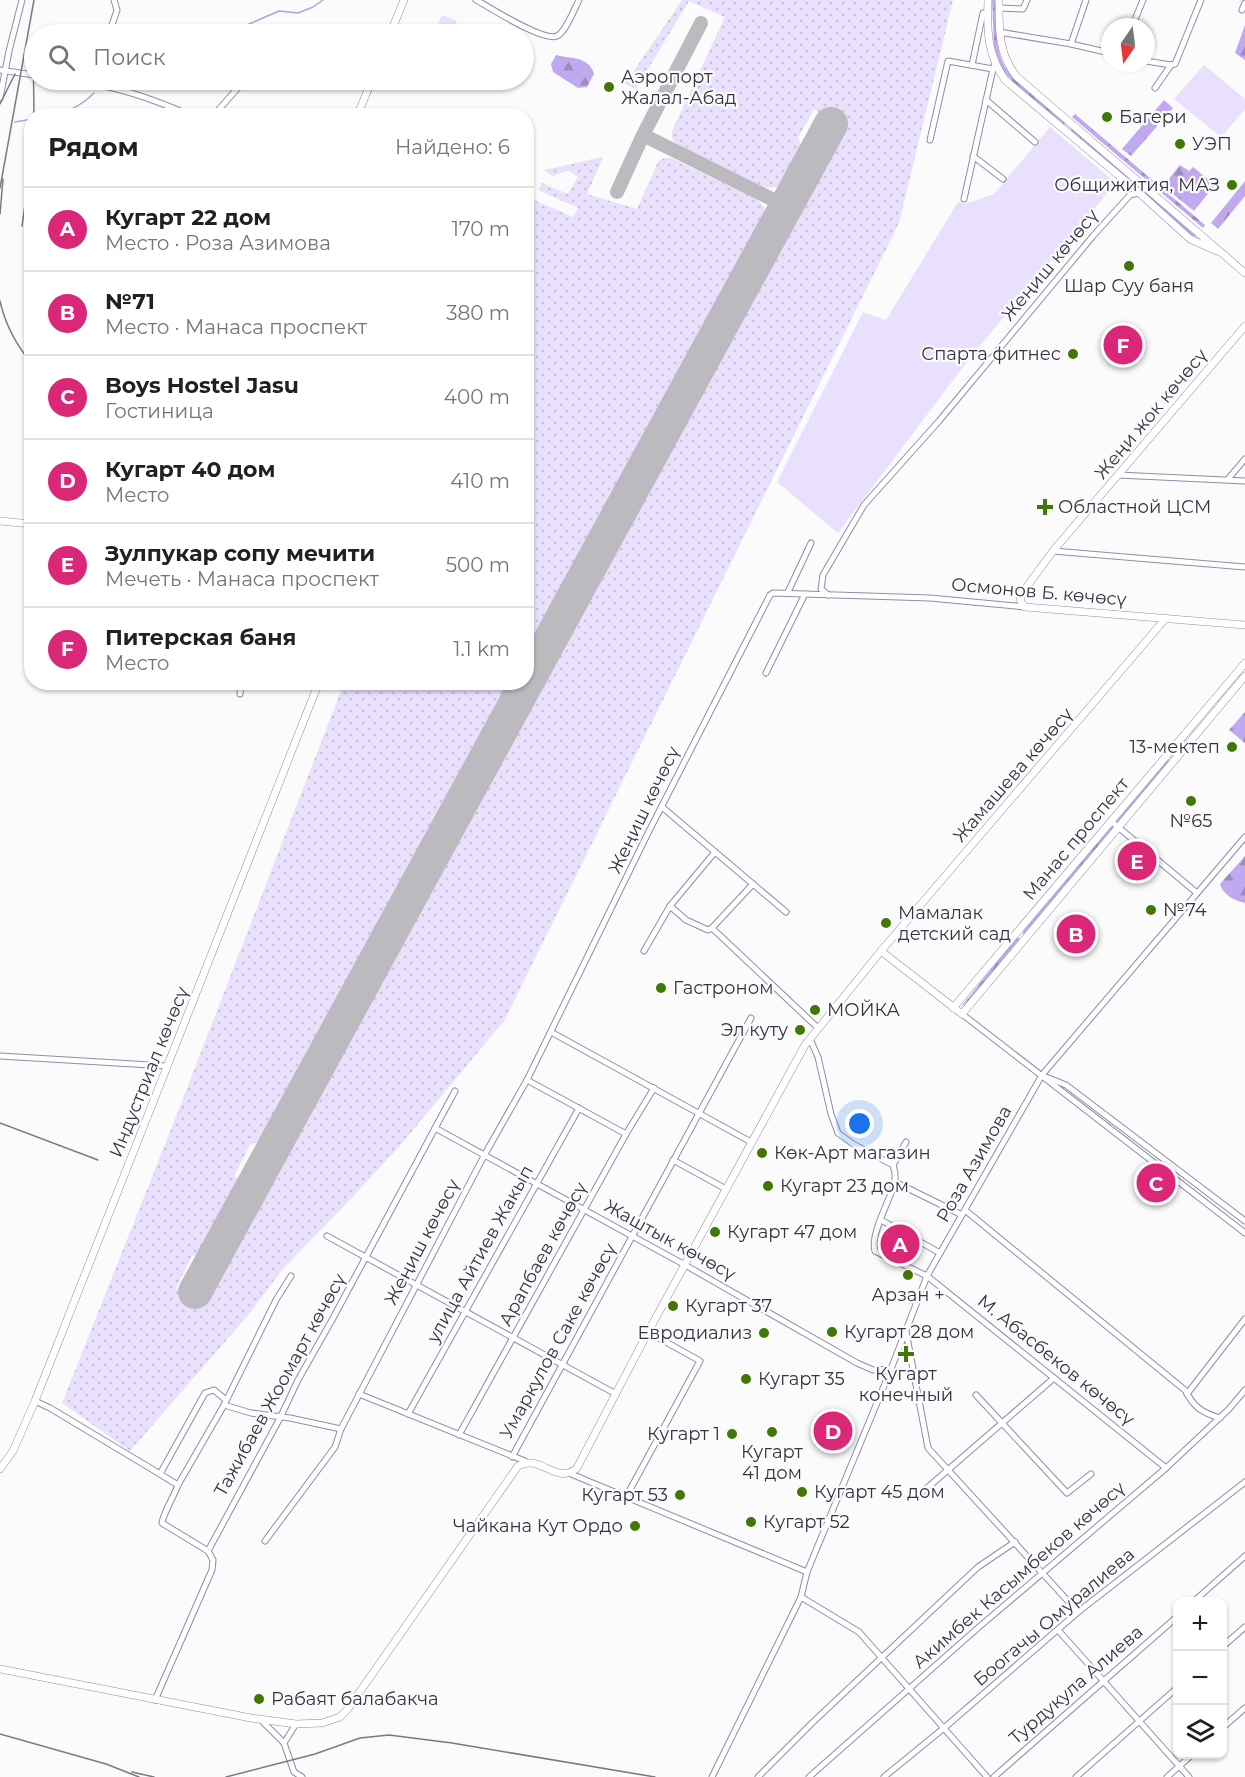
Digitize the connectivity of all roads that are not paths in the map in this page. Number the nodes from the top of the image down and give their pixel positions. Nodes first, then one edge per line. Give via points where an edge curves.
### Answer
1 (22, 0) edge
2 (114, 0) edge
3 (120, 0) edge
4 (477, 0) edge
5 (579, 0) edge
6 (988, 0) edge
7 (1027, 0) edge
8 (1086, 0) edge
9 (1143, 0) edge
10 (1201, 0) edge
11 (405, 1) edge
12 (1245, 3) edge
13 (999, 4) edge
14 (117, 10) junction
15 (1242, 10) dead end
16 (983, 13) dead end
17 (1136, 18) edge
18 (112, 24) edge
19 (395, 24) edge
20 (520, 24) edge
21 (534, 31) edge
22 (999, 32) junction
23 (1071, 44) junction
24 (1101, 51) edge
25 (1155, 62) edge
26 (972, 65) junction
27 (1171, 65) junction
28 (994, 67) junction
29 (2, 70) edge
30 (24, 73) edge
31 (1155, 88) dead end
32 (126, 90) edge
33 (236, 90) edge
34 (368, 90) edge
35 (0, 98) edge
36 (986, 100) junction
37 (174, 108) edge
38 (220, 108) edge
39 (360, 108) edge
40 (1072, 124) junction
41 (1065, 132) junction
42 (930, 140) dead end
43 (1035, 142) dead end
44 (973, 156) junction
45 (1003, 180) dead end
46 (1129, 184) junction
47 (1139, 193) junction
48 (1130, 195) junction
49 (964, 199) dead end
50 (1220, 253) junction
51 (1245, 273) edge
52 (1245, 326) edge
53 (1245, 459) edge
54 (1118, 476) junction
55 (1228, 479) junction
56 (1245, 481) edge
57 (0, 521) edge
58 (24, 523) edge
59 (811, 543) dead end
60 (1053, 551) junction
61 (1245, 567) edge
62 (788, 592) junction
63 (805, 594) junction
64 (830, 596) junction
65 (1025, 607) junction
66 (1166, 618) junction
67 (1245, 625) edge
68 (1245, 663) edge
69 (1238, 671) junction
70 (766, 673) dead end
71 (1245, 677) edge
72 (240, 690) edge
73 (316, 690) edge
74 (240, 694) dead end
75 (1214, 700) junction
76 (1220, 706) junction
77 (1168, 755) junction
78 (1175, 761) junction
79 (662, 807) junction
80 (1112, 822) junction
81 (1119, 829) junction
82 (1245, 837) edge
83 (715, 852) junction
84 (753, 884) junction
85 (1197, 893) junction
86 (670, 906) junction
87 (786, 912) dead end
88 (712, 928) junction
89 (1017, 932) junction
90 (1026, 939) junction
91 (644, 951) dead end
92 (881, 951) junction
93 (953, 1008) junction
94 (962, 1014) junction
95 (751, 1018) dead end
96 (818, 1028) junction
97 (551, 1032) junction
98 (810, 1039) junction
99 (0, 1056) edge
100 (167, 1066) junction
101 (1042, 1075) junction
102 (526, 1080) junction
103 (654, 1088) junction
104 (455, 1091) dead end
105 (579, 1108) junction
106 (699, 1113) junction
107 (435, 1128) junction
108 (626, 1134) junction
109 (751, 1142) junction
110 (906, 1142) dead end
111 (485, 1154) junction
112 (673, 1160) junction
113 (893, 1165) junction
114 (895, 1182) junction
115 (536, 1183) junction
116 (726, 1189) junction
117 (584, 1210) junction
118 (964, 1213) junction
119 (881, 1220) junction
120 (1245, 1221) edge
121 (1245, 1233) edge
122 (327, 1236) dead end
123 (633, 1236) junction
124 (940, 1253) junction
125 (366, 1257) junction
126 (685, 1264) junction
127 (291, 1276) dead end
128 (927, 1276) junction
129 (416, 1285) junction
130 (465, 1312) junction
131 (1245, 1319) edge
132 (906, 1331) junction
133 (648, 1332) junction
134 (513, 1338) junction
135 (562, 1365) junction
136 (891, 1369) junction
137 (1054, 1378) junction
138 (1245, 1390) edge
139 (359, 1394) junction
140 (615, 1394) junction
141 (1187, 1394) junction
142 (976, 1395) dead end
143 (35, 1401) junction
144 (225, 1402) junction
145 (408, 1414) junction
146 (280, 1418) junction
147 (1220, 1418) junction
148 (1002, 1424) junction
149 (340, 1429) junction
150 (459, 1435) junction
151 (512, 1456) junction
152 (525, 1461) junction
153 (1166, 1468) junction
154 (0, 1469) edge
155 (950, 1470) junction
156 (160, 1474) junction
157 (571, 1474) junction
158 (1091, 1474) dead end
159 (1245, 1482) edge
160 (178, 1485) junction
161 (918, 1496) dead end
162 (626, 1497) junction
163 (265, 1541) dead end
164 (1015, 1542) junction
165 (208, 1551) junction
166 (1245, 1556) edge
167 (807, 1572) junction
168 (1042, 1573) junction
169 (801, 1597) junction
170 (1199, 1597) edge
171 (1078, 1612) junction
172 (1173, 1620) edge
173 (1245, 1627) edge
174 (1058, 1630) junction
175 (1227, 1643) edge
176 (882, 1656) junction
177 (0, 1669) edge
178 (1104, 1681) junction
179 (910, 1689) junction
180 (1173, 1691) edge
181 (155, 1700) junction
182 (1245, 1708) edge
183 (259, 1719) junction
184 (1139, 1721) junction
185 (296, 1724) junction
186 (1227, 1724) edge
187 (944, 1728) junction
188 (284, 1743) junction
189 (1187, 1759) edge
190 (1179, 1766) junction
191 (715, 1776) edge
192 (303, 1777) edge
193 (758, 1777) edge
194 (809, 1777) edge
195 (884, 1777) edge
196 (987, 1777) edge
197 (994, 1777) edge
198 (1076, 1777) edge
199 (1167, 1777) edge
200 (1189, 1777) edge

1 - 29 street
2 - 14 street
3 - 14 street
4 - 20 street
5 - 21 street via 558,36
6 - 28 main road
7 - 13 street via 1023,9
8 - 23 street
9 - 17 street
10 - 27 street via 1178,59
11 - 19 main road
12 - 15 street
13 - 22 main road
14 - 18 street
16 - 26 street
22 - 23 street
22 - 40 main road via 1001,48 1017,77
23 - 24 street
25 - 27 street
26 - 28 street
26 - 42 street via 948,61
27 - 31 street
28 - 36 street
28 - 41 main road
29 - 30 street
29 - 35 street
32 - 37 street
33 - 38 street
34 - 39 main road
36 - 43 street
36 - 44 street
40 - 41 main road
40 - 50 main road
41 - 46 main road
44 - 45 street
44 - 49 street
46 - 47 main road
46 - 48 street
47 - 48 street
47 - 50 main road via 1190,239
48 - 64 street, Жеңиш көчөсү via 864,505 823,575 821,589
50 - 51 main road
52 - 54 main road, Жеңи жок көчөсү
53 - 55 street
54 - 55 street
54 - 60 main road, Жеңи жок көчөсү
55 - 56 street
57 - 58 main road
59 - 62 street
60 - 61 street
60 - 65 main road, Жеңи жок көчөсү via 1022,591 1021,602
62 - 63 street
62 - 79 street, Жеңиш көчөсү via 773,592 767,600
63 - 64 street
63 - 70 street
64 - 65 street, Осмонов Б. көчөсү via 930,598
65 - 66 main road, Осмонов Б. көчөсү
66 - 67 main road, Осмонов Б. көчөсү
66 - 92 main road, Жамашева көчөсү
68 - 69 main road, Манас проспект
69 - 71 main road
69 - 75 main road, Манас проспект
71 - 76 main road
72 - 74 street
73 - 100 main road, Индустриал көчөсү
75 - 76 main road
75 - 77 main road, Манас проспект
76 - 78 main road
77 - 78 main road
77 - 80 main road, Манас проспект
78 - 81 main road
79 - 83 street
79 - 97 street, Жеңиш көчөсү
80 - 81 street
80 - 89 main road, Манас проспект
81 - 85 street
81 - 90 main road
82 - 85 street, Роза Азимова
83 - 84 street
83 - 86 street
84 - 87 street
84 - 88 street
85 - 101 street, Роза Азимова
86 - 88 street via 686,920 708,930
86 - 91 street
88 - 96 street
89 - 90 street
89 - 93 main road, Манас проспект
90 - 94 main road
92 - 93 main road
92 - 96 main road, Жамашева көчөсү
93 - 94 main road
94 - 101 street
95 - 106 street, Умаркулов Саке көчөсү
96 - 98 main road, Жамашева көчөсү
97 - 102 street, Жеңиш көчөсү
97 - 103 street
98 - 109 main road, Жамашева көчөсү
98 - 113 street via 838,1133
99 - 100 street
100 - 143 main road, Индустриал көчөсү
101 - 118 street, Роза Азимова
101 - 120 street via 1066,1085
101 - 121 street
102 - 105 street
102 - 111 street, Жеңиш көчөсү
103 - 106 street
103 - 108 street, Арапбаев көчөсү
104 - 107 street, Тажибаев Жоомарт көчөсү
105 - 108 street
105 - 115 street, улица Айтиев Жакып
106 - 109 street
106 - 112 street, Умаркулов Саке көчөсү
107 - 111 street, Жаштык көчөсү
107 - 125 street, Тажибаев Жоомарт көчөсү
108 - 117 street, Арапбаев көчөсү
109 - 116 main road, Жамашева көчөсү
110 - 113 street
111 - 115 street, Жаштык көчөсү
111 - 129 street, Жеңиш көчөсү
112 - 116 street
112 - 123 street, Умаркулов Саке көчөсү
113 - 114 street
114 - 118 street
114 - 119 street
115 - 117 street, Жаштык көчөсү
115 - 130 street, улица Айтиев Жакып
116 - 126 main road, Жамашева көчөсү
117 - 123 street, Жаштык көчөсү
117 - 134 street, Арапбаев көчөсү
118 - 124 street, Роза Азимова
118 - 141 street
119 - 124 street
119 - 128 street, М. Абасбеков көчөсү via 873,1245 875,1251
122 - 125 street
123 - 126 street, Жаштык көчөсү
123 - 135 street, Умаркулов Саке көчөсү
124 - 128 street, Роза Азимова
125 - 129 street
125 - 146 street, Тажибаев Жоомарт көчөсү
126 - 133 main road, Жамашева көчөсү
126 - 136 street, Жаштык көчөсү via 857,1364 873,1370
127 - 144 street
128 - 132 street, Роза Азимова
128 - 137 street, М. Абасбеков көчөсү
129 - 130 street
129 - 139 street, Жеңиш көчөсү
130 - 134 street
130 - 145 street, улица Айтиев Жакып
131 - 141 street
132 - 136 street, Роза Азимова
132 - 155 street via 928,1448
133 - 140 main road, Жамашева көчөсү
133 - 162 street via 700,1360
134 - 135 street
134 - 150 street, Арапбаев көчөсү
135 - 140 street
135 - 151 street, Умаркулов Саке көчөсү
136 - 167 street, Роза Азимова
137 - 148 street
137 - 153 street, М. Абасбеков көчөсү
138 - 147 street, Акимбек Касымбеков көчөсү
139 - 145 street
139 - 149 street, Жеңиш көчөсү
140 - 157 main road, Жамашева көчөсү
141 - 147 street via 1198,1409
142 - 148 street
143 - 154 main road, Индустриал көчөсү via 13,1451
143 - 156 street
144 - 146 street via 251,1413
144 - 156 street via 214,1390 205,1393
144 - 160 street
145 - 150 street
146 - 149 street
146 - 165 street, Тажибаев Жоомарт көчөсү
147 - 153 street, Акимбек Касымбеков көчөсү
148 - 155 street
148 - 158 street via 1067,1493
149 - 163 street, Жеңиш көчөсү via 335,1448
150 - 151 street
151 - 152 street
152 - 157 main road via 563,1475
152 - 185 main road via 512,1473 347,1710 322,1723
153 - 168 street, Акимбек Касымбеков көчөсү
155 - 161 street
155 - 164 street
156 - 160 street
157 - 162 street
159 - 171 street, Боогачы Омуралиева
160 - 165 street via 162,1523
162 - 167 street
164 - 168 street
164 - 176 street via 978,1567
165 - 181 street, Тажибаев Жоомарт көчөсү via 213,1560 212,1570
166 - 170 street
167 - 169 street, Роза Азимова
168 - 171 street
168 - 179 street, Акимбек Касымбеков көчөсү
169 - 176 street via 859,1632
169 - 191 street, Роза Азимова
171 - 174 street, Боогачы Омуралиева
172 - 178 street, Турдукула Алиева
173 - 175 street
174 - 178 street
174 - 187 street, Боогачы Омуралиева
176 - 179 street
176 - 193 street
177 - 181 main road
178 - 184 street
178 - 197 street, Турдукула Алиева
179 - 187 street
179 - 194 street, Акимбек Касымбеков көчөсү
180 - 184 street
181 - 183 main road
182 - 186 street
183 - 185 main road
183 - 188 street
184 - 190 street
184 - 198 street
185 - 188 street
187 - 195 street, Боогачы Омуралиева
187 - 196 street
188 - 192 street via 294,1772
189 - 190 street
190 - 199 street
190 - 200 street

